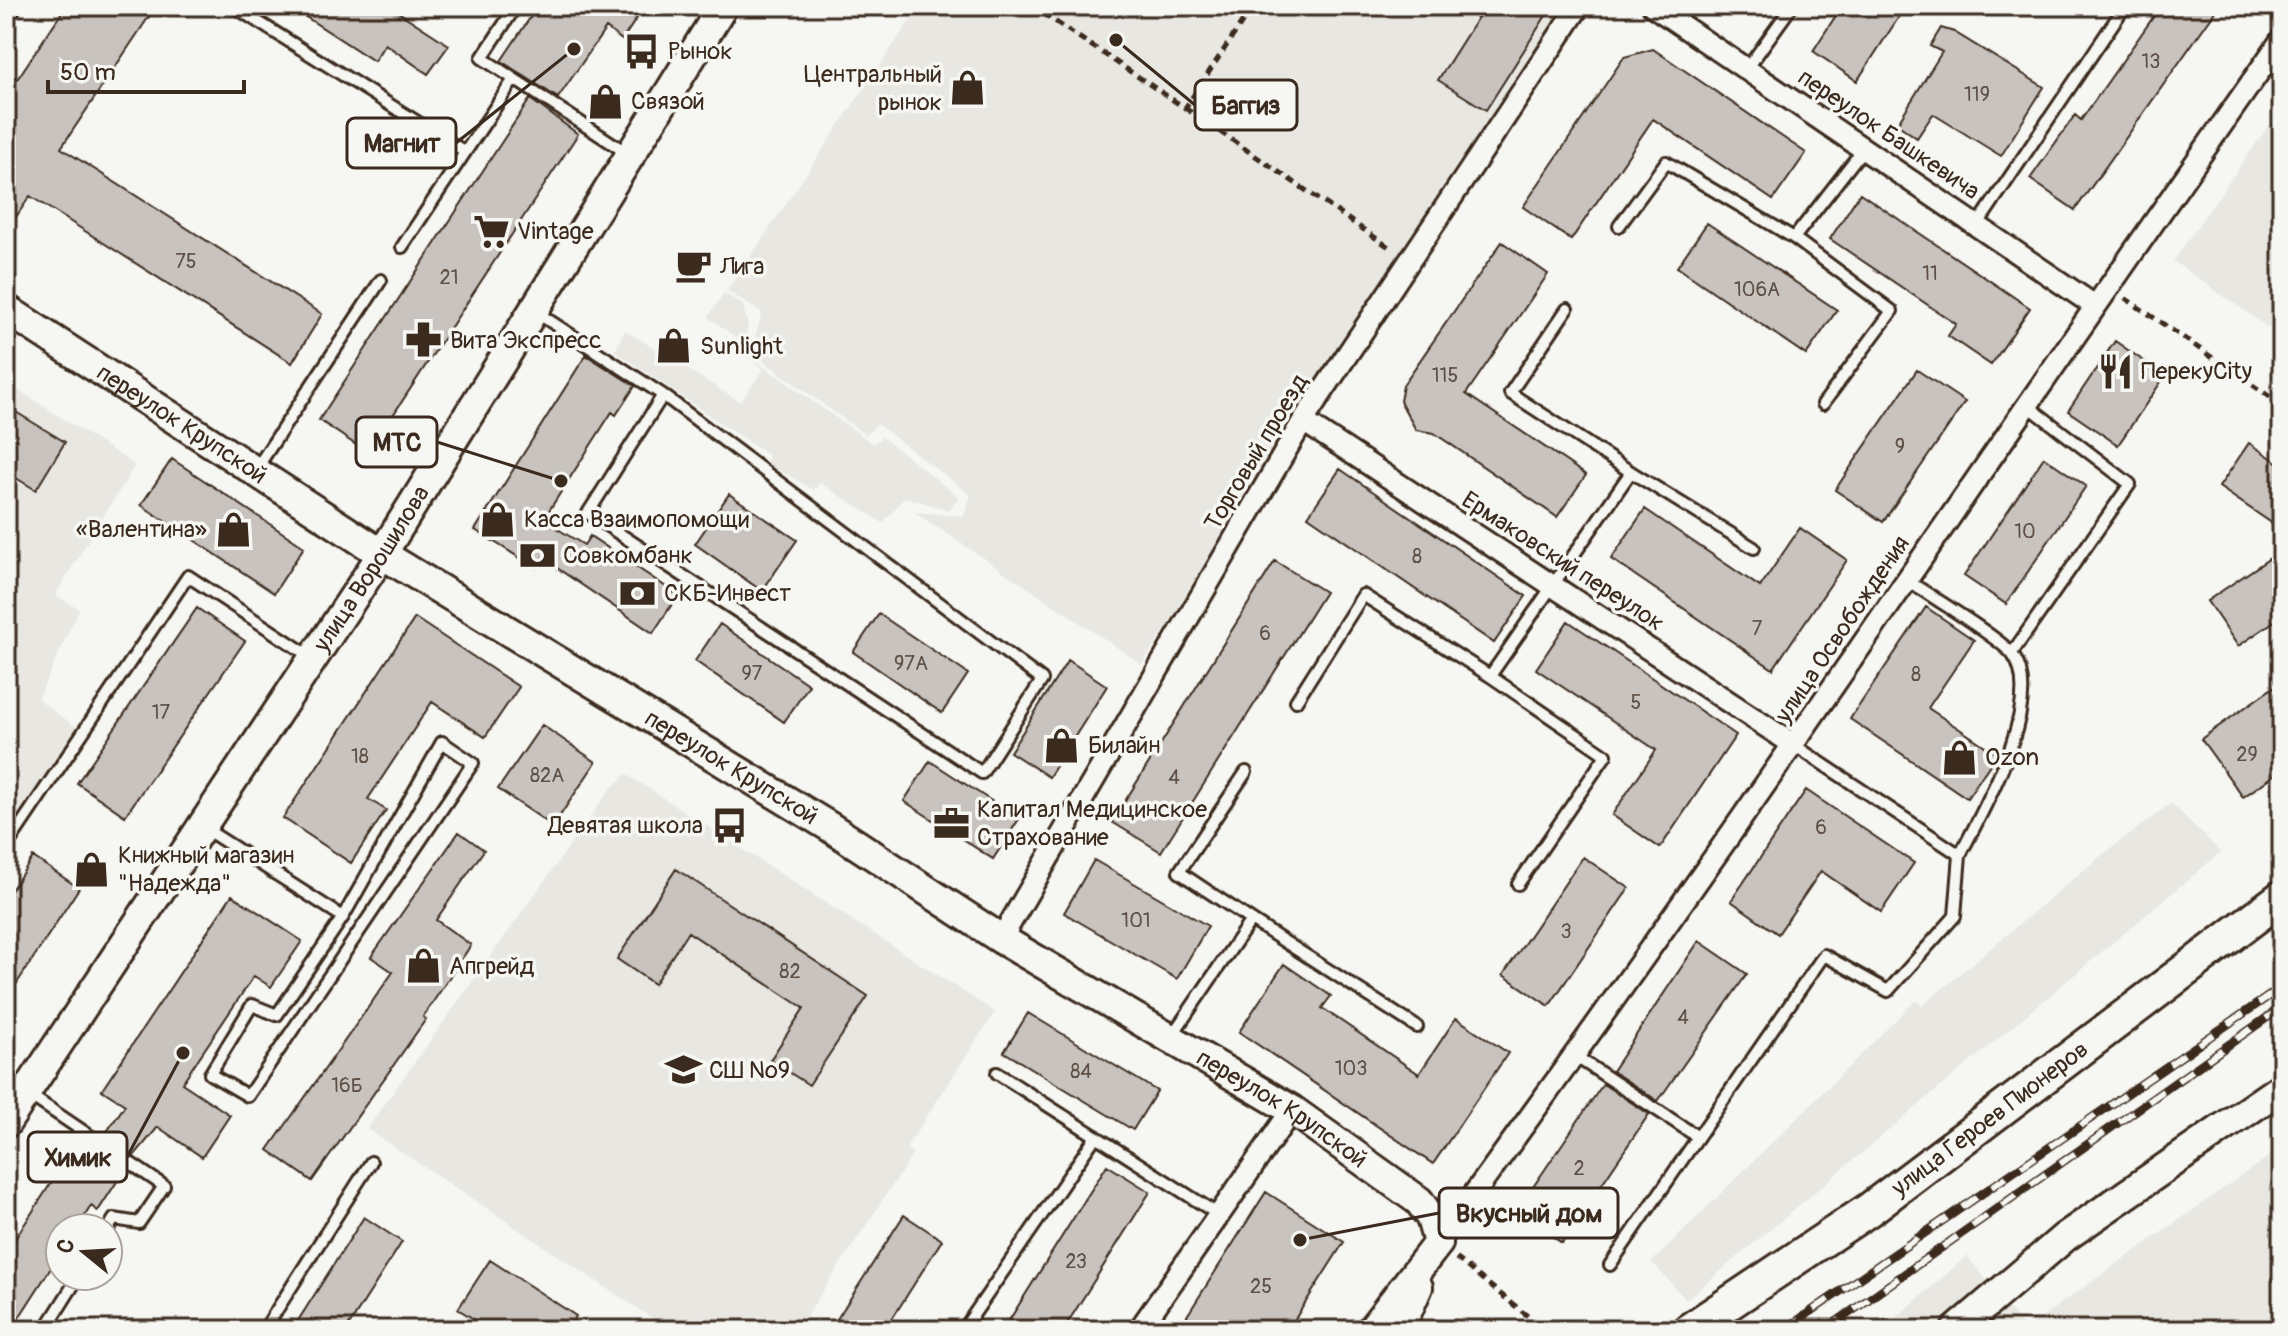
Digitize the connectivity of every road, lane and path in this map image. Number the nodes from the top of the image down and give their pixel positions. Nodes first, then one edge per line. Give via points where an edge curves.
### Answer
1 (16, 6) edge
2 (233, 6) edge
3 (516, 6) edge
4 (723, 6) edge
5 (1032, 6) edge
6 (1253, 6) edge
7 (1579, 6) edge
8 (1653, 6) edge
9 (1792, 6) edge
10 (2125, 6) edge
11 (6, 21) edge
12 (2282, 39) edge
13 (1746, 70) junction
14 (514, 79) junction
15 (1185, 108) junction
16 (1864, 148) junction
17 (465, 152) junction
18 (631, 156) junction
19 (1978, 224) junction
20 (1619, 226) dead end
21 (1794, 238) junction
22 (402, 247) dead end
23 (1409, 260) junction
24 (381, 280) dead end
25 (2108, 286) junction
26 (2095, 306) junction
27 (6, 309) edge
28 (1567, 309) dead end
29 (534, 311) junction
30 (663, 395) junction
31 (1823, 404) dead end
32 (2027, 405) junction
33 (2282, 405) edge
34 (1303, 421) junction
35 (255, 471) junction
36 (1631, 472) junction
37 (1754, 548) dead end
38 (382, 554) junction
39 (1907, 580) junction
40 (1552, 585) junction
41 (2012, 653) junction
42 (314, 659) junction
43 (1490, 676) junction
44 (1296, 701) dead end
45 (1794, 745) junction
46 (1246, 772) dead end
47 (203, 827) junction
48 (6, 847) edge
49 (1960, 855) junction
50 (1518, 884) dead end
51 (2282, 897) edge
52 (343, 917) junction
53 (1251, 920) junction
54 (1001, 939) junction
55 (1417, 1027) dead end
56 (1170, 1039) junction
57 (1575, 1056) junction
58 (997, 1073) dead end
59 (2282, 1087) edge
60 (13, 1107) edge
61 (1292, 1110) junction
62 (1096, 1136) junction
63 (1698, 1137) junction
64 (371, 1162) dead end
65 (1219, 1215) junction
66 (124, 1221) edge
67 (1438, 1243) junction
68 (1610, 1265) dead end
69 (69, 1292) edge
70 (45, 1330) edge
71 (264, 1330) edge
72 (963, 1330) edge
73 (1139, 1330) edge
74 (1371, 1330) edge
75 (1399, 1330) edge
76 (1545, 1330) edge
77 (1689, 1330) edge
78 (1956, 1330) edge

1 - 11 lane
2 - 17 lane
3 - 14 lane via 482,58
4 - 18 street, улица Ворошилова
5 - 15 path
6 - 15 path
7 - 23 street, Торговый проезд
8 - 13 street, переулок Башкевича
9 - 13 lane
10 - 19 lane
12 - 25 street, улица Освобождения
13 - 16 street, переулок Башкевича
14 - 17 lane
14 - 18 lane
15 - 23 path
16 - 19 street, переулок Башкевича
16 - 21 lane
17 - 22 lane
18 - 29 street, улица Ворошилова
19 - 26 street, переулок Башкевича
20 - 21 lane via 1666,162
21 - 31 lane via 1892,311
23 - 34 street, Торговый проезд
24 - 35 lane
25 - 26 street, улица Освобождения
25 - 33 path
26 - 32 street, улица Освобождения
27 - 35 street, переулок Крупской
28 - 36 lane via 1510,393
29 - 30 lane
29 - 38 street, улица Ворошилова
30 - 30 lane via 588,513 982,773 1042,680
32 - 39 street, улица Освобождения
32 - 41 lane via 2130,484
34 - 40 street, Ермаковский переулок
34 - 54 street, Торговый проезд
35 - 38 street, переулок Крупской
36 - 37 lane
36 - 40 lane
38 - 42 street, улица Ворошилова
38 - 54 street, переулок Крупской via 830,827
39 - 41 lane
39 - 45 street, улица Освобождения
40 - 43 lane
40 - 45 street, Ермаковский переулок
41 - 49 lane via 2025,681 2006,766
42 - 47 street, улица Ворошилова
42 - 48 lane via 188,576
43 - 44 lane via 1363,595
43 - 50 lane via 1606,755
45 - 49 lane
45 - 57 street, улица Освобождения
46 - 53 lane via 1179,872
47 - 52 lane
47 - 60 street, улица Ворошилова
49 - 63 lane via 1955,916 1888,991 1824,955
51 - 77 main road, улица Героев Пионеров via 1870,1209
52 - 52 lane via 277,1015 252,1005 210,1074 248,1096 473,763 442,742
53 - 55 lane
53 - 56 lane
54 - 56 street, переулок Крупской
56 - 61 street, переулок Крупской
57 - 63 lane
57 - 67 street, улица Освобождения
58 - 62 lane
59 - 78 street via 2065,1237
60 - 66 lane via 164,1186 139,1223
61 - 65 street
61 - 67 street, переулок Крупской via 1419,1201
62 - 65 lane
62 - 72 lane
63 - 68 lane
64 - 71 lane
65 - 73 street
67 - 74 street
67 - 75 street
67 - 76 path
69 - 70 lane

